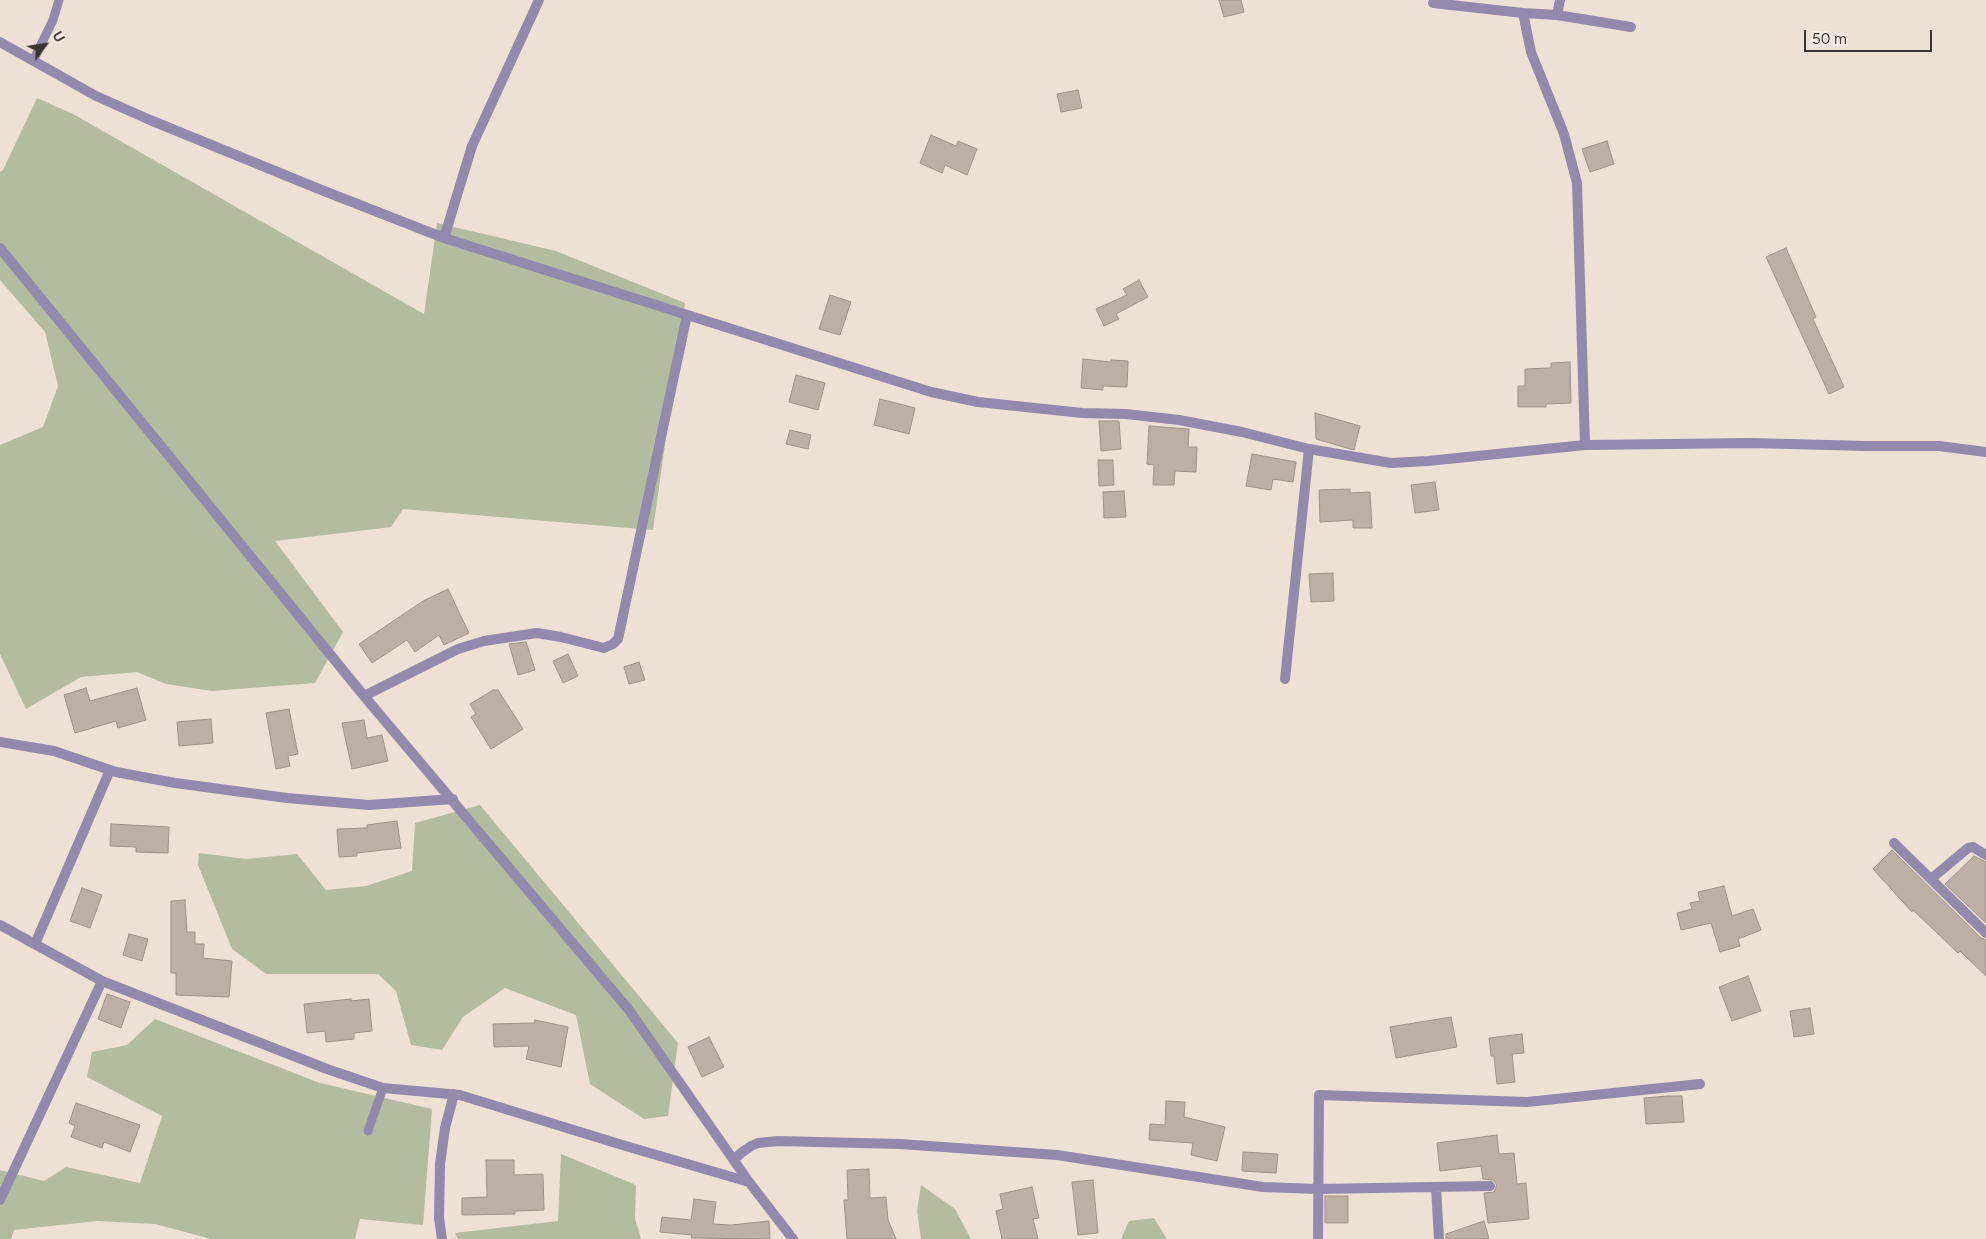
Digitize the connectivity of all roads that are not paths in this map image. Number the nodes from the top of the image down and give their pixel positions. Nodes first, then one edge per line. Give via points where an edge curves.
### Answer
1 (60, 0) edge
2 (539, 0) edge
3 (1560, 0) edge
4 (1433, 3) dead end
5 (1523, 13) junction
6 (1557, 15) junction
7 (1631, 27) dead end
8 (0, 42) edge
9 (33, 61) junction
10 (444, 238) junction
11 (0, 248) edge
12 (687, 315) junction
13 (1585, 445) junction
14 (1309, 449) junction
15 (1986, 452) edge
16 (1285, 680) dead end
17 (364, 696) junction
18 (0, 742) edge
19 (110, 770) junction
20 (453, 799) junction
21 (1894, 843) dead end
22 (1986, 855) edge
23 (1931, 879) junction
24 (0, 925) edge
25 (1986, 933) edge
26 (35, 944) junction
27 (102, 981) junction
28 (1700, 1084) dead end
29 (383, 1088) junction
30 (454, 1094) junction
31 (368, 1131) dead end
32 (734, 1160) junction
33 (750, 1182) junction
34 (1490, 1186) dead end
35 (1436, 1187) junction
36 (1318, 1189) junction
37 (0, 1200) edge
38 (442, 1239) edge
39 (794, 1239) edge
40 (1318, 1239) edge
41 (1439, 1239) edge

1 - 9 lane
2 - 10 street via 472,146
3 - 6 street
4 - 5 street
5 - 6 street
5 - 13 street via 1531,52 1564,134 1577,183
6 - 7 street
8 - 9 street
9 - 10 street via 96,96 150,120
10 - 12 street
11 - 17 street
12 - 14 street via 956,398 1003,406 1180,420
12 - 17 street via 618,640 600,648 537,633 484,641 458,649
13 - 14 street via 1407,463 1368,460
13 - 15 street via 1939,446
14 - 16 street
17 - 20 street
18 - 19 street via 54,751
19 - 20 street via 175,783 287,798 369,804
19 - 26 street
20 - 32 street via 629,1010
21 - 23 street
22 - 23 street via 1973,847 1968,848
23 - 25 street
24 - 26 street
26 - 27 street
27 - 29 street
27 - 37 street
28 - 36 street via 1527,1102 1319,1095
29 - 30 street
29 - 31 lane
30 - 33 street
30 - 38 street via 440,1164
32 - 33 street
32 - 36 street via 751,1146 778,1141 900,1144 1057,1155 1263,1187
33 - 39 street
34 - 35 street
35 - 36 street
35 - 41 street
36 - 40 street

